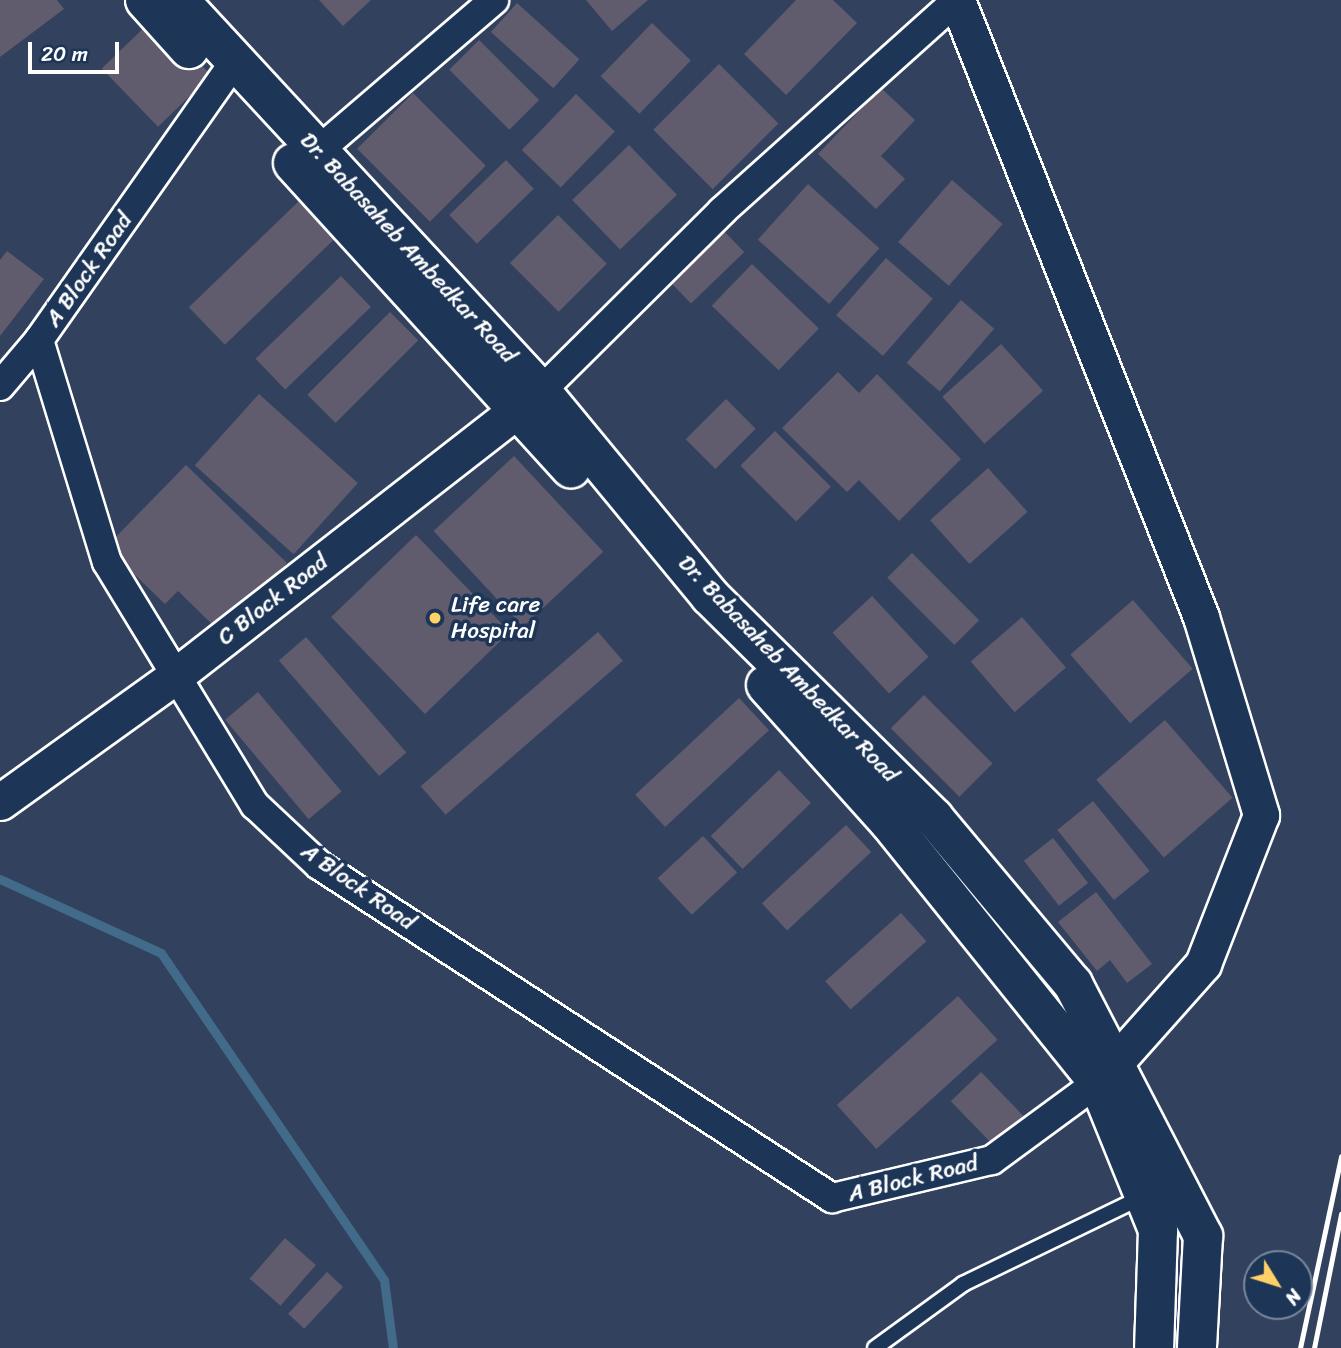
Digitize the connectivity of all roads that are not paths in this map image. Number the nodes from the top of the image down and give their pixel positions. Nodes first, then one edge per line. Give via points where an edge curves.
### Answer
1 (145, 0) edge
2 (179, 0) edge
3 (494, 0) edge
4 (957, 0) edge
5 (227, 71) junction
6 (318, 151) junction
7 (40, 340) junction
8 (0, 386) edge
9 (530, 400) junction
10 (174, 677) junction
11 (0, 802) edge
12 (1107, 1074) junction
13 (1157, 1185) junction
14 (875, 1348) edge
15 (1154, 1348) edge
16 (1197, 1348) edge

1 - 5 main road, Dr. Babasaheb Ambedkar Road
2 - 5 main road, Dr. Babasaheb Ambedkar Road
3 - 6 street
4 - 9 street via 722,211
4 - 12 street via 1201,617 1261,815 1203,964
5 - 6 main road, Dr. Babasaheb Ambedkar Road
5 - 7 street, A Block Road
5 - 9 main road, Dr. Babasaheb Ambedkar Road
6 - 9 main road, Dr. Babasaheb Ambedkar Road
7 - 8 street
7 - 10 street, A Block Road via 107,562
9 - 10 street, C Block Road
9 - 12 main road, Dr. Babasaheb Ambedkar Road via 710,596 934,818 1073,984
10 - 11 street, C Block Road
10 - 12 street, A Block Road via 255,805 319,865 819,1193 858,1196 992,1160
12 - 13 main road, Dr. Babasaheb Ambedkar Road
13 - 14 lane via 963,1284
13 - 15 main road, Dr. Babasaheb Ambedkar Road
13 - 16 main road, Dr. Babasaheb Ambedkar Road via 1203,1236

